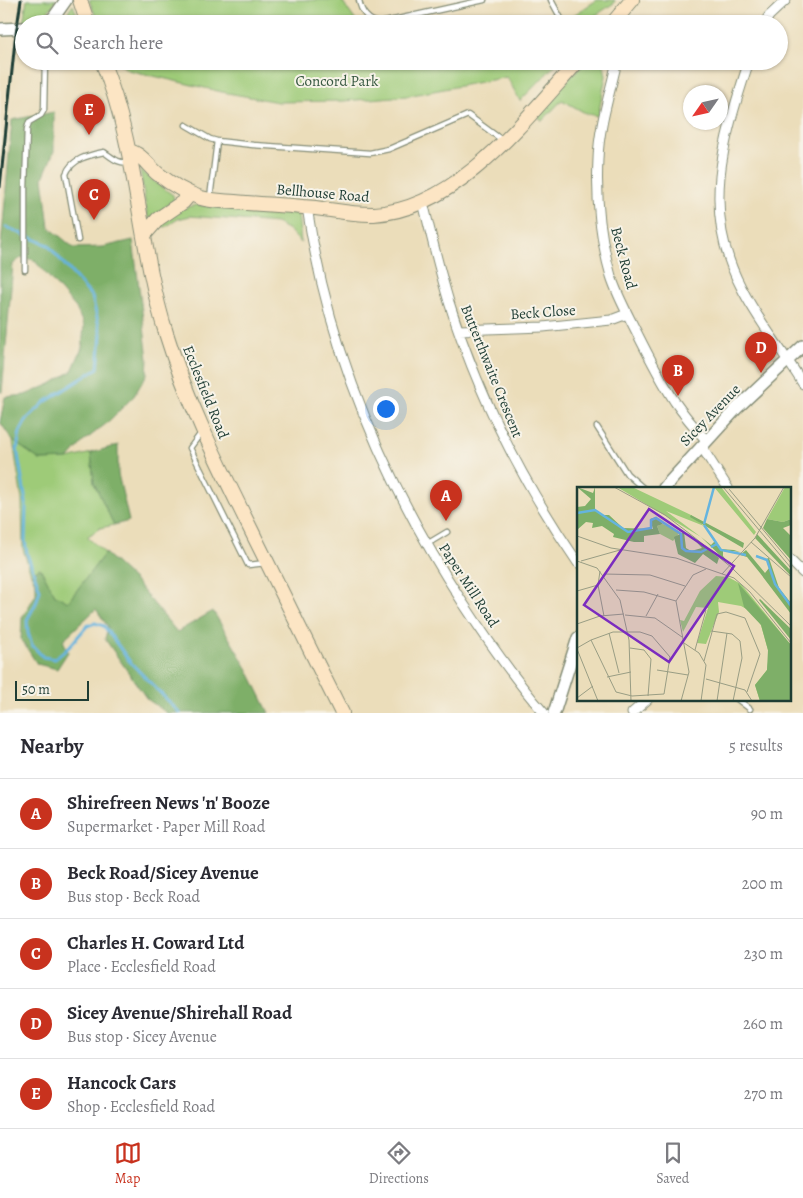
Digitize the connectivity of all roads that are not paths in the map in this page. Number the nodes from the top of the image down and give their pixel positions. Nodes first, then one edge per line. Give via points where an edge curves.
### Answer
1 (66, 0) edge
2 (80, 0) edge
3 (359, 0) edge
4 (484, 0) edge
5 (551, 0) edge
6 (632, 0) edge
7 (786, 0) edge
8 (55, 15) edge
9 (85, 15) edge
10 (366, 15) edge
11 (419, 15) edge
12 (559, 15) edge
13 (620, 15) edge
14 (770, 15) edge
15 (15, 29) edge
16 (0, 30) edge
17 (45, 70) edge
18 (105, 70) edge
19 (570, 70) edge
20 (615, 70) edge
21 (746, 70) edge
22 (186, 126) dead end
23 (217, 141) junction
24 (504, 141) junction
25 (130, 157) junction
26 (190, 194) junction
27 (210, 200) junction
28 (423, 202) junction
29 (307, 207) junction
30 (144, 235) junction
31 (78, 240) dead end
32 (25, 270) dead end
33 (628, 314) junction
34 (459, 330) junction
35 (803, 346) edge
36 (788, 359) junction
37 (803, 384) edge
38 (597, 427) dead end
39 (203, 430) junction
40 (703, 443) junction
41 (643, 487) edge
42 (665, 487) edge
43 (727, 487) edge
44 (448, 532) dead end
45 (427, 544) junction
46 (790, 560) edge
47 (577, 562) edge
48 (267, 563) junction
49 (803, 573) edge
50 (577, 641) edge
51 (647, 700) edge
52 (738, 700) edge
53 (750, 709) dead end
54 (635, 712) edge
55 (342, 713) edge
56 (544, 713) edge
57 (554, 713) edge

1 - 8 street
2 - 9 main road
3 - 10 lane
4 - 11 lane
5 - 12 lane
6 - 13 main road
7 - 14 street
15 - 16 street
17 - 32 lane via 44,110 42,115 29,122 27,129
18 - 25 main road, Ecclesfield Road via 123,123
19 - 24 main road, Bellhouse Road
20 - 33 street, Beck Road via 602,130 597,189 606,255
21 - 36 street via 721,162 719,206 722,228 726,250 741,287
22 - 23 lane
23 - 24 lane via 380,152 468,115
23 - 27 lane
24 - 28 main road, Bellhouse Road via 476,167
25 - 26 main road, Bellhouse Road via 140,155 158,173
25 - 30 main road, Ecclesfield Road
25 - 31 lane via 123,164 104,152 87,156 68,168 66,174
26 - 27 main road, Bellhouse Road
26 - 30 main road
27 - 29 main road, Bellhouse Road
28 - 29 main road, Bellhouse Road via 374,214
28 - 34 street, Butterthwaite Crescent via 446,294
29 - 45 street, Paper Mill Road via 323,292 346,369 379,452
30 - 39 main road, Ecclesfield Road via 165,331
33 - 34 street, Beck Close via 611,320 543,327
33 - 40 street, Beck Road via 673,399
34 - 47 street, Butterthwaite Crescent via 507,446 544,512
35 - 36 street, Sicey Avenue
36 - 37 street
36 - 40 street, Sicey Avenue
38 - 41 lane via 627,474
39 - 48 main road, Ecclesfield Road
39 - 48 lane via 190,448 248,565
40 - 42 street, Sicey Avenue
40 - 43 street, Beck Road
44 - 45 lane
45 - 56 street, Paper Mill Road via 482,632
46 - 49 street
48 - 55 main road, Ecclesfield Road
50 - 57 street
51 - 54 street
52 - 53 lane

